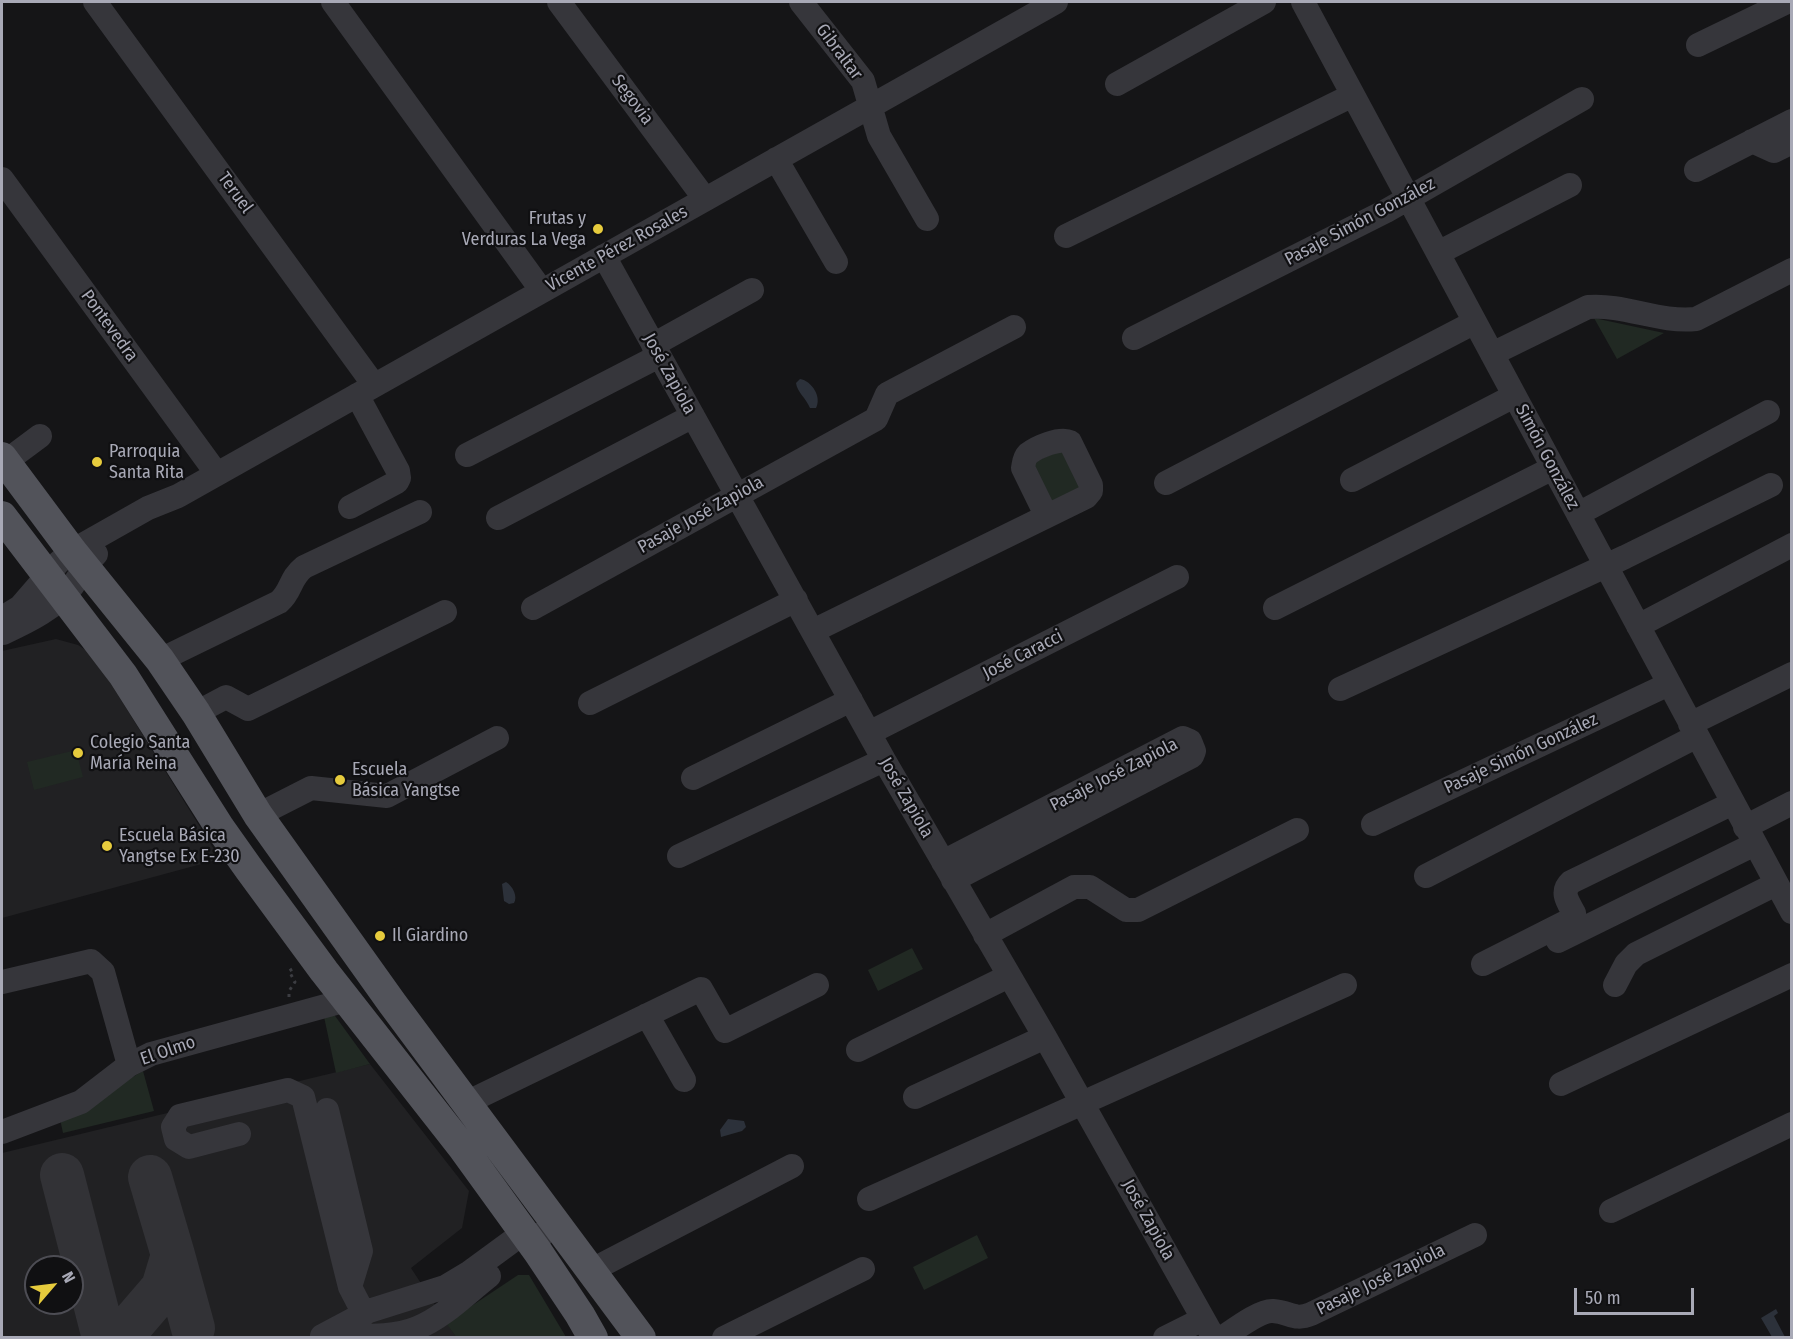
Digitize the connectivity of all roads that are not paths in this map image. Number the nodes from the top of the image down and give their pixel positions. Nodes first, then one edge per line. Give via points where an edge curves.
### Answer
1 (95, 2) edge
2 (333, 2) edge
3 (559, 2) edge
4 (801, 2) edge
5 (1264, 2) edge
6 (1303, 2) edge
7 (1787, 2) edge
8 (1043, 5) edge
9 (1698, 45) dead end
10 (1117, 84) dead end
11 (1353, 94) junction
12 (1582, 99) dead end
13 (870, 106) junction
14 (1791, 121) edge
15 (1752, 141) junction
16 (1791, 142) edge
17 (776, 159) junction
18 (1696, 170) dead end
19 (2, 178) edge
20 (1570, 185) dead end
21 (1409, 198) junction
22 (705, 199) junction
23 (927, 219) dead end
24 (1066, 236) dead end
25 (1438, 253) junction
26 (604, 256) junction
27 (836, 262) dead end
28 (1791, 270) edge
29 (752, 290) dead end
30 (542, 291) junction
31 (1475, 322) junction
32 (1014, 327) dead end
33 (1134, 338) dead end
34 (656, 350) junction
35 (1492, 354) junction
36 (366, 390) junction
37 (1515, 396) junction
38 (1768, 412) dead end
39 (693, 416) junction
40 (40, 436) dead end
41 (467, 455) dead end
42 (3, 459) edge
43 (1553, 468) junction
44 (217, 474) junction
45 (1352, 480) dead end
46 (1166, 483) dead end
47 (1770, 485) dead end
48 (737, 495) junction
49 (350, 507) dead end
50 (420, 512) dead end
51 (1578, 514) junction
52 (1046, 515) dead end
53 (2, 516) edge
54 (498, 518) dead end
55 (1791, 545) edge
56 (78, 559) junction
57 (1605, 566) junction
58 (1177, 577) dead end
59 (54, 587) junction
60 (796, 600) junction
61 (533, 608) dead end
62 (1275, 608) dead end
63 (446, 612) dead end
64 (2, 618) edge
65 (1638, 626) junction
66 (813, 631) junction
67 (2, 634) edge
68 (160, 660) junction
69 (1791, 674) edge
70 (1669, 684) junction
71 (1340, 689) dead end
72 (851, 700) junction
73 (590, 703) dead end
74 (196, 713) junction
75 (1694, 730) junction
76 (869, 733) junction
77 (497, 738) dead end
78 (884, 760) junction
79 (693, 778) dead end
80 (1733, 803) junction
81 (1791, 803) edge
82 (258, 815) junction
83 (1373, 824) dead end
84 (1297, 830) dead end
85 (1750, 835) junction
86 (679, 856) dead end
87 (948, 871) junction
88 (1426, 876) dead end
89 (1786, 898) edge
90 (985, 935) junction
91 (1791, 975) edge
92 (1009, 976) junction
93 (2, 982) edge
94 (817, 985) dead end
95 (1345, 985) dead end
96 (1615, 985) dead end
97 (347, 1000) junction
98 (392, 1003) junction
99 (648, 1015) junction
100 (1045, 1037) junction
101 (858, 1050) dead end
102 (129, 1065) junction
103 (684, 1080) dead end
104 (1561, 1084) dead end
105 (915, 1096) dead end
106 (466, 1103) junction
107 (1082, 1103) junction
108 (327, 1110) dead end
109 (1791, 1124) edge
110 (2, 1132) edge
111 (239, 1134) dead end
112 (792, 1166) dead end
113 (869, 1199) dead end
114 (1611, 1211) dead end
115 (1475, 1235) dead end
116 (531, 1244) junction
117 (863, 1269) dead end
118 (592, 1270) junction
119 (470, 1272) junction
120 (350, 1287) junction
121 (564, 1291) junction
122 (619, 1305) junction
123 (364, 1314) junction
124 (1208, 1328) edge
125 (318, 1337) edge
126 (593, 1338) edge
127 (605, 1338) edge
128 (641, 1338) edge
129 (724, 1338) edge
130 (1165, 1338) edge
131 (1222, 1338) edge

1 - 36 street, Teruel
2 - 30 street
3 - 22 street, Segovia
4 - 13 street, Gibraltar via 863,81
5 - 10 street
6 - 11 street, Simón González
7 - 9 street
8 - 13 street, Vicente Pérez Rosales
11 - 21 street, Simón González
11 - 24 street
12 - 21 street, Pasaje Simón González
13 - 17 street, Vicente Pérez Rosales
13 - 23 street, Gibraltar via 879,135
14 - 15 street
15 - 16 street via 1774,151
15 - 18 street
17 - 22 street, Vicente Pérez Rosales
17 - 27 street
19 - 44 street, Pontevedra
20 - 25 street
21 - 25 street, Simón González
21 - 33 street, Pasaje Simón González
22 - 26 street, Vicente Pérez Rosales
25 - 31 street, Simón González
26 - 30 street, Vicente Pérez Rosales
26 - 34 street, José Zapiola
28 - 35 street via 1696,319 1678,321 1605,306 1588,307
29 - 34 street
30 - 36 street, Vicente Pérez Rosales
31 - 35 street, Simón González
31 - 46 street
32 - 48 street, Pasaje José Zapiola via 887,394 876,419
34 - 39 street, José Zapiola
34 - 41 street
35 - 37 street, Simón González
36 - 44 street, Vicente Pérez Rosales
36 - 49 street, Teruel via 399,478
37 - 43 street, Simón González
37 - 45 street
38 - 51 street
39 - 48 street, José Zapiola
39 - 54 street
40 - 42 street
42 - 56 main road
43 - 51 street, Simón González
43 - 62 street
44 - 56 street, Vicente Pérez Rosales via 178,496 154,518
47 - 57 street
48 - 60 street, José Zapiola
48 - 61 street, Pasaje José Zapiola
50 - 68 street via 304,567 296,573 279,602
51 - 57 street, Simón González
52 - 66 street
53 - 59 main road
55 - 65 street
56 - 59 street, Vicente Pérez Rosales via 74,584
56 - 68 main road
57 - 65 street, Simón González
57 - 71 street
58 - 76 street, José Caracci
59 - 64 street
59 - 67 street via 33,619
59 - 97 main road via 123,675 220,828
60 - 66 street, José Zapiola
60 - 73 street
63 - 74 street via 248,709 226,697
65 - 70 street, Simón González
66 - 72 street, José Zapiola
68 - 74 main road
69 - 75 street
70 - 75 street, Simón González
70 - 83 street, Pasaje Simón González
72 - 76 street, José Zapiola
72 - 79 street
74 - 82 main road
75 - 80 street, Simón González
75 - 88 street
76 - 78 street, José Zapiola
77 - 82 street via 387,796 312,788
78 - 86 street
78 - 87 street, José Zapiola
80 - 85 street, Simón González
80 - 85 street via 1571,882 1564,892 1574,913 1570,920 1481,971
81 - 85 street
82 - 98 main road
84 - 90 street via 1138,910 1126,910 1090,887 1074,887
85 - 89 street, Simón González
87 - 87 street, Pasaje José Zapiola via 1192,756 1190,741 1183,738
87 - 90 street, José Zapiola
89 - 96 street via 1636,954
90 - 92 street, José Zapiola
91 - 104 street
92 - 100 street, José Zapiola
92 - 101 street
93 - 102 street via 91,960 103,972
94 - 99 street via 725,1030 701,989
95 - 107 street
97 - 98 main road via 374,997
97 - 102 street, El Olmo via 151,1054
97 - 116 main road via 462,1147
98 - 106 main road
99 - 103 street
99 - 106 street
100 - 105 street
100 - 107 street, José Zapiola
102 - 110 street, El Olmo via 81,1102
106 - 118 main road
107 - 113 street
107 - 124 street, José Zapiola
108 - 120 street via 361,1251
109 - 114 street
111 - 120 street via 189,1147 177,1139 172,1127 180,1116 288,1090 303,1097
112 - 118 street
115 - 131 street, Pasaje José Zapiola via 1311,1314 1300,1318 1272,1310
116 - 119 street via 511,1241
116 - 121 main road
116 - 122 street via 546,1236 560,1240 601,1294
116 - 125 street via 437,1318 415,1329 386,1335
117 - 129 street
118 - 122 main road
119 - 123 street via 444,1287
119 - 125 street via 428,1306
120 - 123 street
121 - 126 main road
121 - 127 main road via 591,1311
122 - 128 main road
123 - 125 street
124 - 130 street

